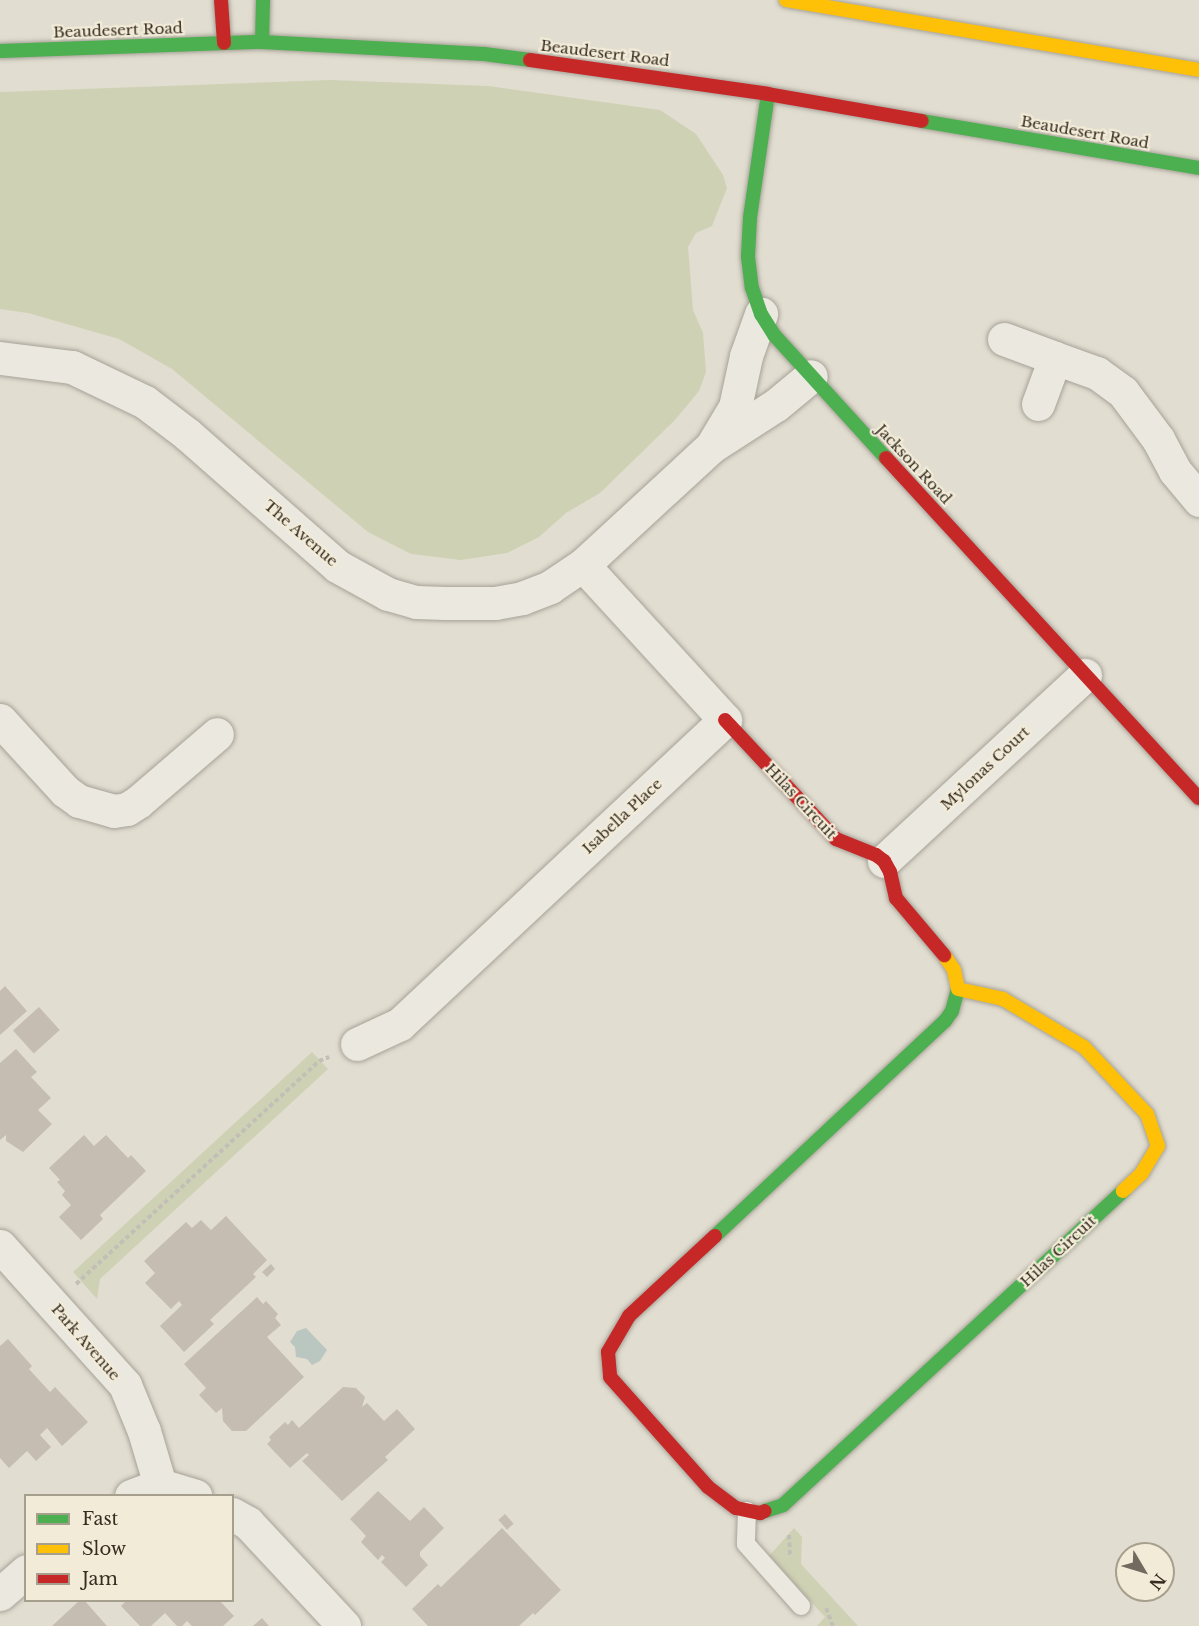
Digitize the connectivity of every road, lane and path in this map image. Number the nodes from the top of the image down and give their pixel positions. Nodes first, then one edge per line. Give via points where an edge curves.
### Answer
1 (222, 0) edge
2 (262, 0) edge
3 (786, 0) edge
4 (262, 42) junction
5 (224, 43) junction
6 (0, 51) edge
7 (1199, 70) edge
8 (768, 94) junction
9 (1199, 168) edge
10 (761, 314) junction
11 (1004, 339) dead end
12 (0, 358) edge
13 (1055, 358) junction
14 (811, 376) junction
15 (1038, 404) dead end
16 (711, 447) junction
17 (1199, 500) edge
18 (583, 565) junction
19 (1085, 675) junction
20 (0, 720) edge
21 (725, 720) junction
22 (217, 734) dead end
23 (1199, 798) edge
24 (884, 861) junction
25 (958, 989) junction
26 (357, 1044) joint
27 (0, 1246) edge
28 (54, 1305) junction
29 (146, 1490) edge
30 (179, 1494) edge
31 (747, 1511) junction
32 (234, 1515) edge
33 (24, 1573) edge
34 (0, 1594) edge
35 (801, 1606) dead end
36 (344, 1626) edge

1 - 5 main road
2 - 4 main road
3 - 7 main road
4 - 5 main road, Beaudesert Road
4 - 8 main road, Beaudesert Road via 484,54
5 - 6 main road, Beaudesert Road
8 - 9 main road, Beaudesert Road
8 - 10 main road, Jackson Road via 748,257
10 - 14 main road, Jackson Road
10 - 16 street via 746,356 735,407
11 - 13 street
12 - 18 street, The Avenue via 72,367 145,402 337,566 388,594 416,602 495,603 522,598 550,586
13 - 15 street
13 - 17 street via 1097,373 1123,392
14 - 16 street, The Avenue via 776,405
14 - 19 main road, Jackson Road
16 - 18 street, The Avenue
18 - 21 street
19 - 23 main road, Jackson Road
19 - 24 street, Mylonas Court
20 - 22 street via 65,791 79,801 114,811 138,802
21 - 24 main road, Hilas Circuit via 836,839
21 - 26 street, Isabella Place via 400,1024
24 - 25 main road via 896,898 945,956 954,970
25 - 31 main road via 945,1021 629,1316 608,1352 610,1377 616,1384 708,1487 723,1501
25 - 31 main road, Hilas Circuit via 1002,999 1084,1047 1147,1114 1158,1146 1141,1174 783,1505 760,1513
26 - 28 path via 319,1061
27 - 28 street, Park Avenue
28 - 29 street, Park Avenue via 125,1385 144,1431
29 - 30 street, Park Avenue
31 - 35 lane via 746,1544
32 - 36 street via 248,1523
33 - 34 street

